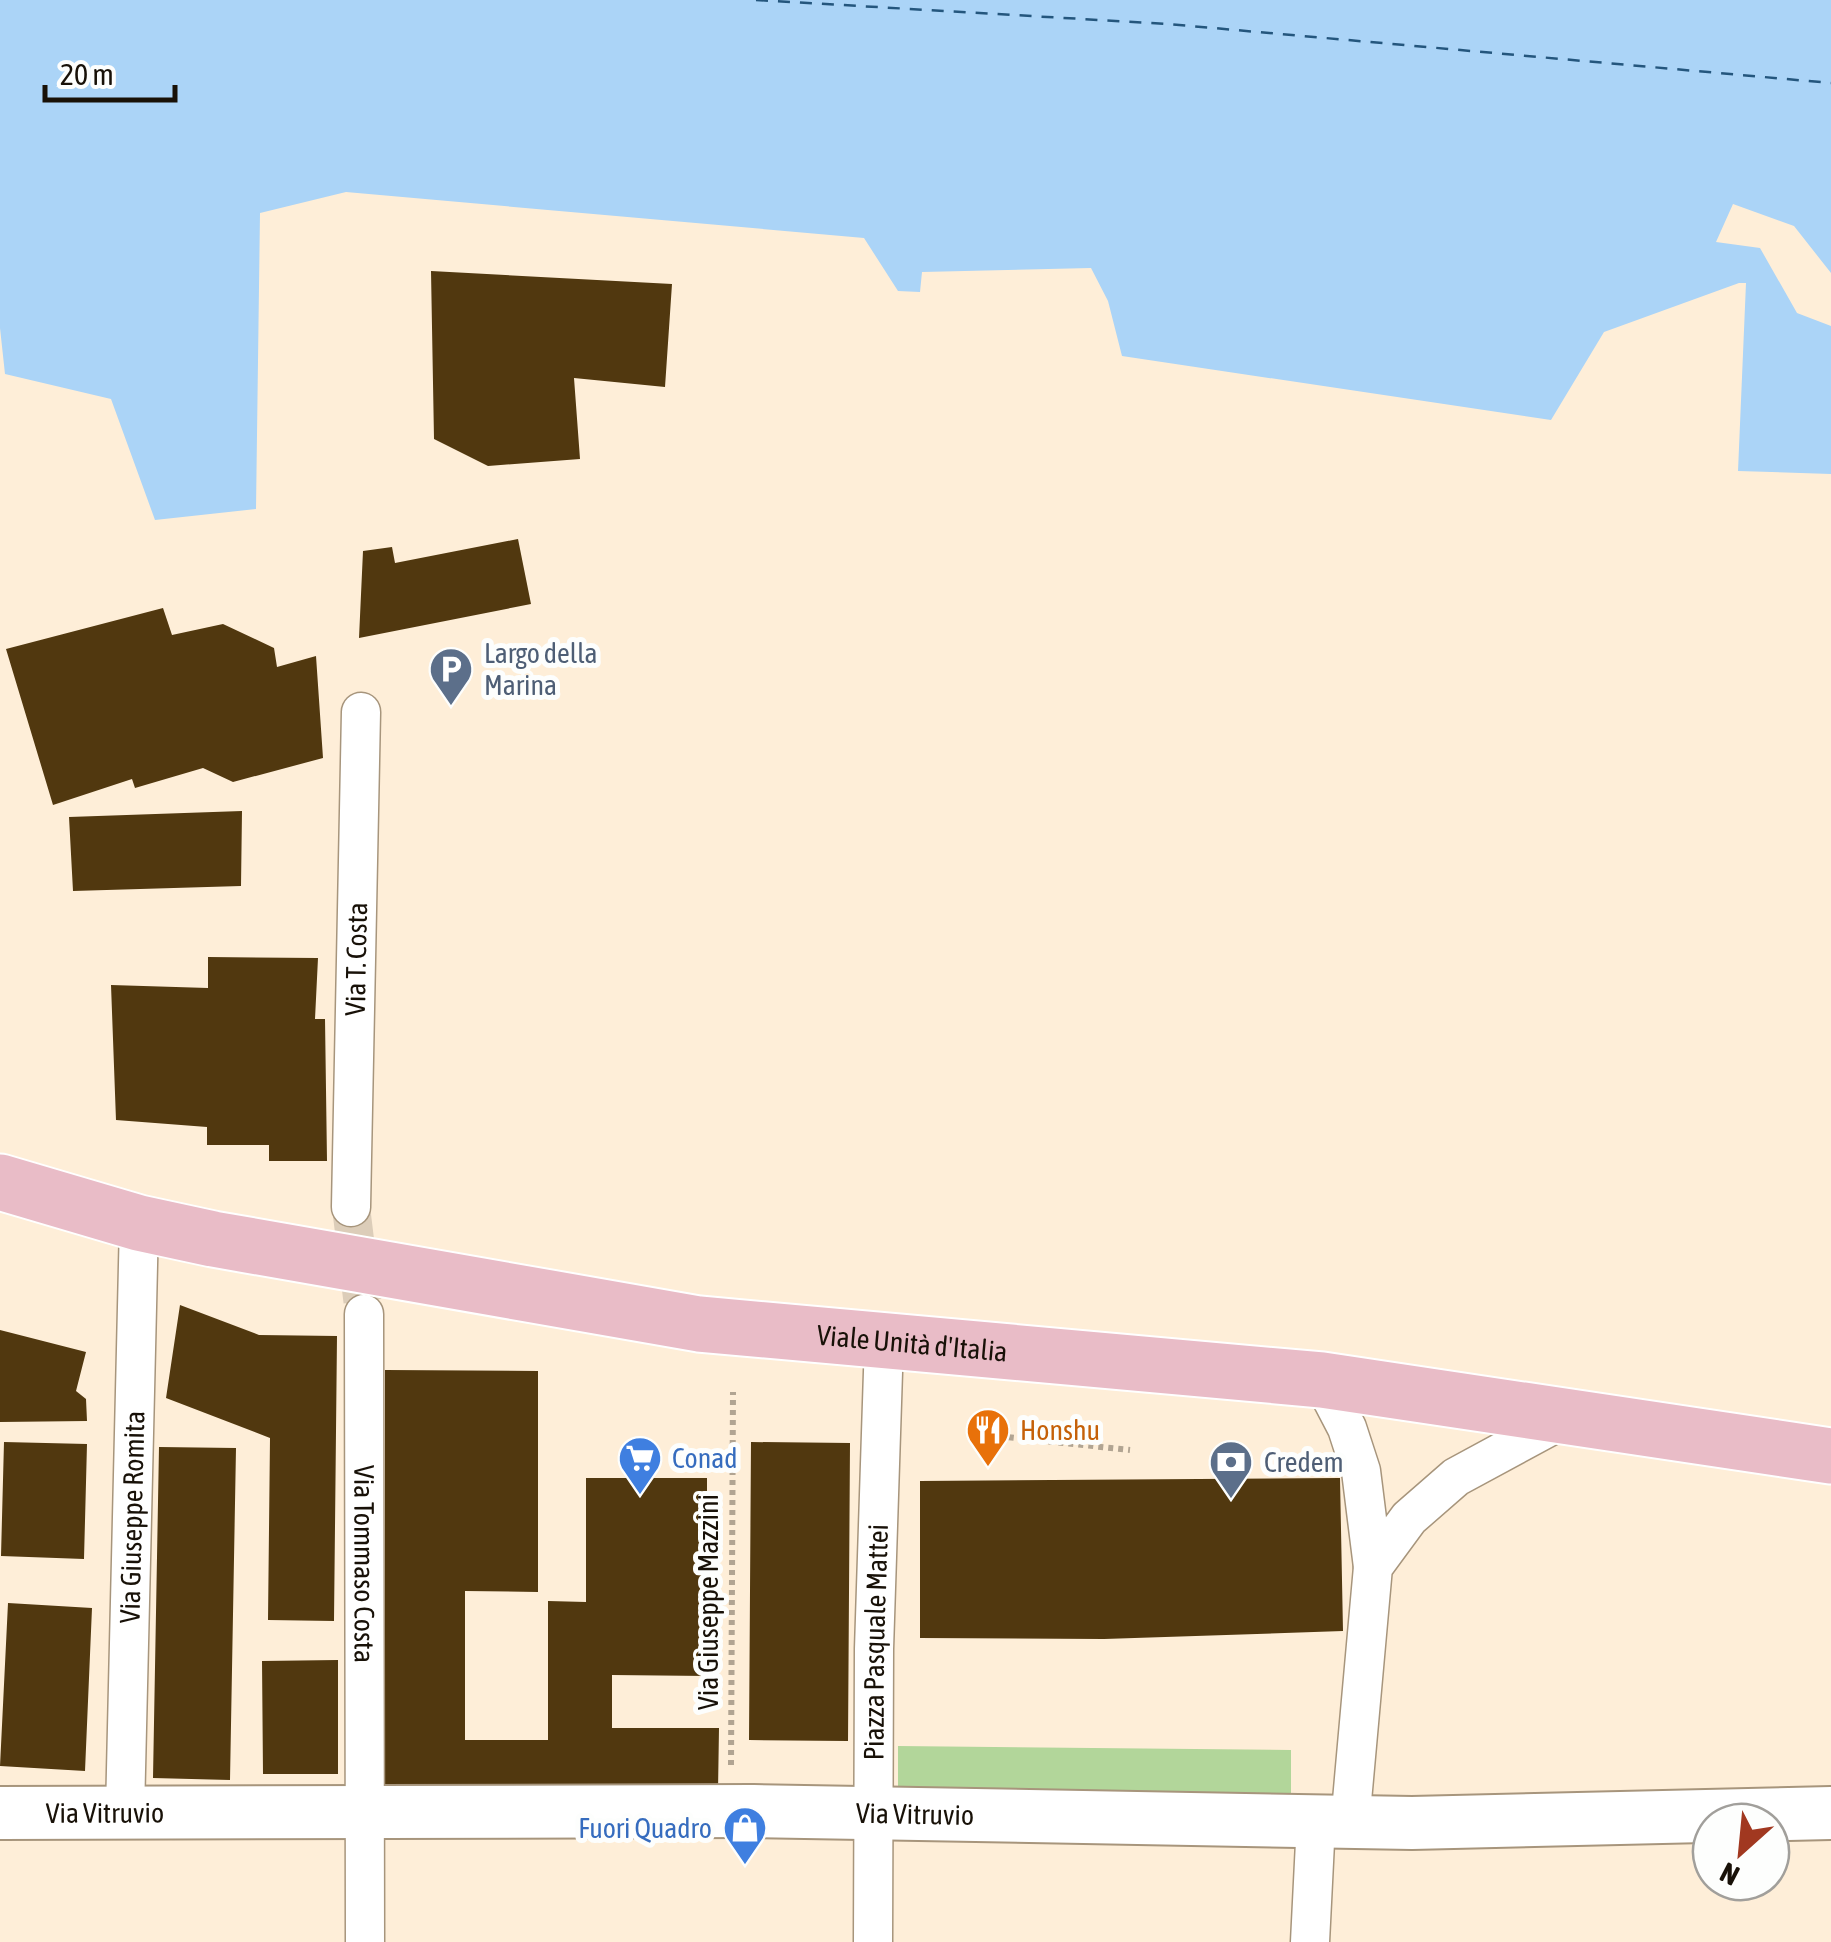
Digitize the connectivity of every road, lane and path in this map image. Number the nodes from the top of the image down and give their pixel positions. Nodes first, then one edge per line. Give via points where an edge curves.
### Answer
1 (361, 712) dead end
2 (0, 1182) edge
3 (351, 1207) tunnel mouth
4 (139, 1223) junction
5 (364, 1314) tunnel mouth
6 (884, 1342) junction
7 (1322, 1380) junction
8 (732, 1392) dead end
9 (1567, 1417) junction
10 (969, 1433) dead end
11 (1130, 1450) dead end
12 (1831, 1456) edge
13 (1373, 1567) junction
14 (731, 1811) junction
15 (0, 1812) edge
16 (126, 1812) junction
17 (872, 1813) junction
18 (1831, 1813) edge
19 (365, 1814) junction
20 (1333, 1823) junction
21 (365, 1942) edge
22 (873, 1942) edge
23 (1310, 1942) edge

1 - 3 street, Via T. Costa
2 - 4 main road, Viale Unità d'Italia
4 - 6 main road, Viale Unità d'Italia via 699,1324
4 - 16 street, Via Giuseppe Romita
5 - 19 street, Via Tommaso Costa
6 - 7 main road, Viale Unità d'Italia
6 - 17 street, Piazza Pasquale Mattei
7 - 9 main road, Viale Unità d'Italia
7 - 13 street via 1361,1471
8 - 14 path, Via Giuseppe Mazzini
9 - 12 main road, Viale Unità d'Italia
9 - 13 street via 1456,1478 1409,1518
10 - 11 path
13 - 20 street
14 - 17 street, Via Vitruvio
14 - 19 street, Via Vitruvio
15 - 16 street, Via Vitruvio
16 - 19 street, Via Vitruvio
17 - 20 street, Via Vitruvio
17 - 22 street, Piazza Pasquale Mattei
18 - 20 street, Via Vitruvio
19 - 21 street, Via Tommaso Costa
20 - 23 street

